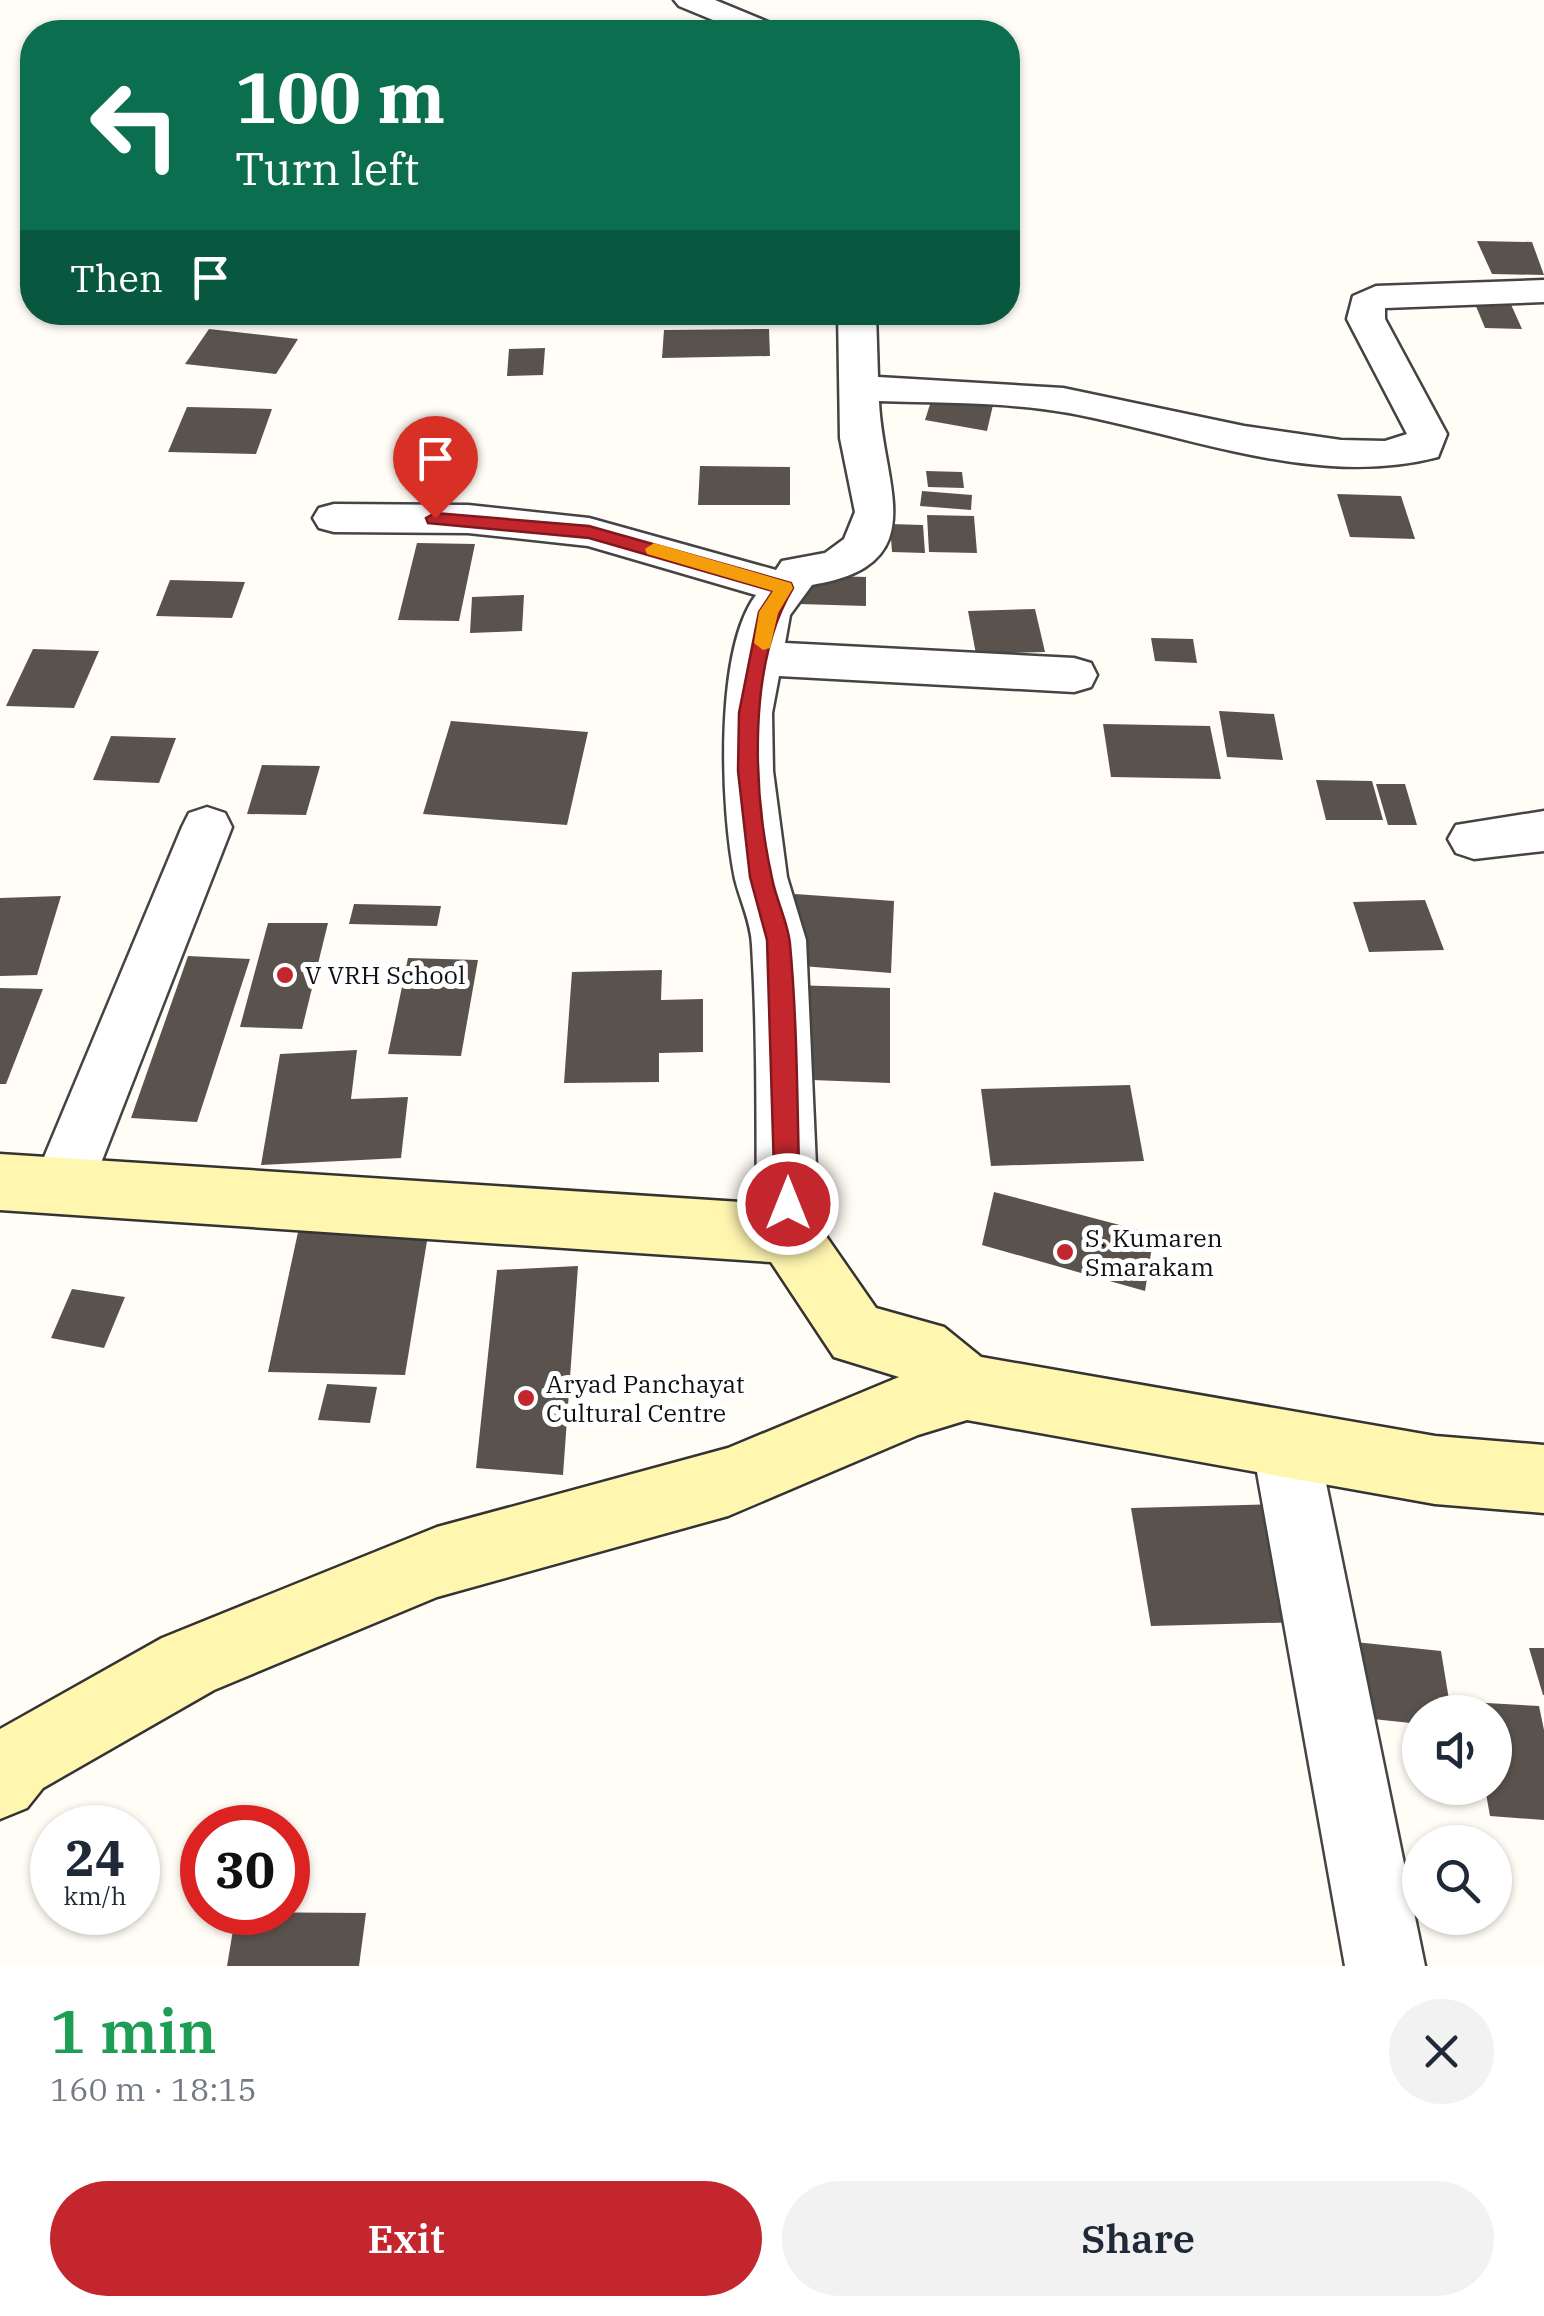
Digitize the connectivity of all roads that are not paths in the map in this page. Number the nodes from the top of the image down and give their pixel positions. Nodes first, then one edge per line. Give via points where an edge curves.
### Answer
1 (689, 0) edge
2 (738, 20) edge
3 (1544, 291) edge
4 (857, 325) edge
5 (857, 388) junction
6 (334, 518) dead end
7 (784, 588) junction
8 (761, 658) junction
9 (1074, 676) dead end
10 (207, 827) dead end
11 (1544, 831) edge
12 (1474, 840) dead end
13 (0, 1182) edge
14 (62, 1186) junction
15 (788, 1234) junction
16 (934, 1380) junction
17 (1285, 1444) junction
18 (1544, 1479) edge
19 (0, 1780) edge
20 (1385, 1966) edge

1 - 2 street
3 - 5 street via 1460,291 1366,304 1366,318 1427,434 1422,448 1407,452 1318,449 1063,400
4 - 5 street
5 - 7 street via 876,512 863,548 837,566 798,572
6 - 7 street via 468,519 589,532
7 - 8 street via 768,612
8 - 9 street
8 - 15 street via 748,713 748,771 760,877 778,940
10 - 14 street
11 - 12 street
13 - 14 main road
14 - 15 main road
15 - 16 main road via 857,1335
16 - 17 main road
16 - 19 main road via 728,1482 437,1562 188,1664 16,1761
17 - 18 main road via 1435,1470
17 - 20 street

